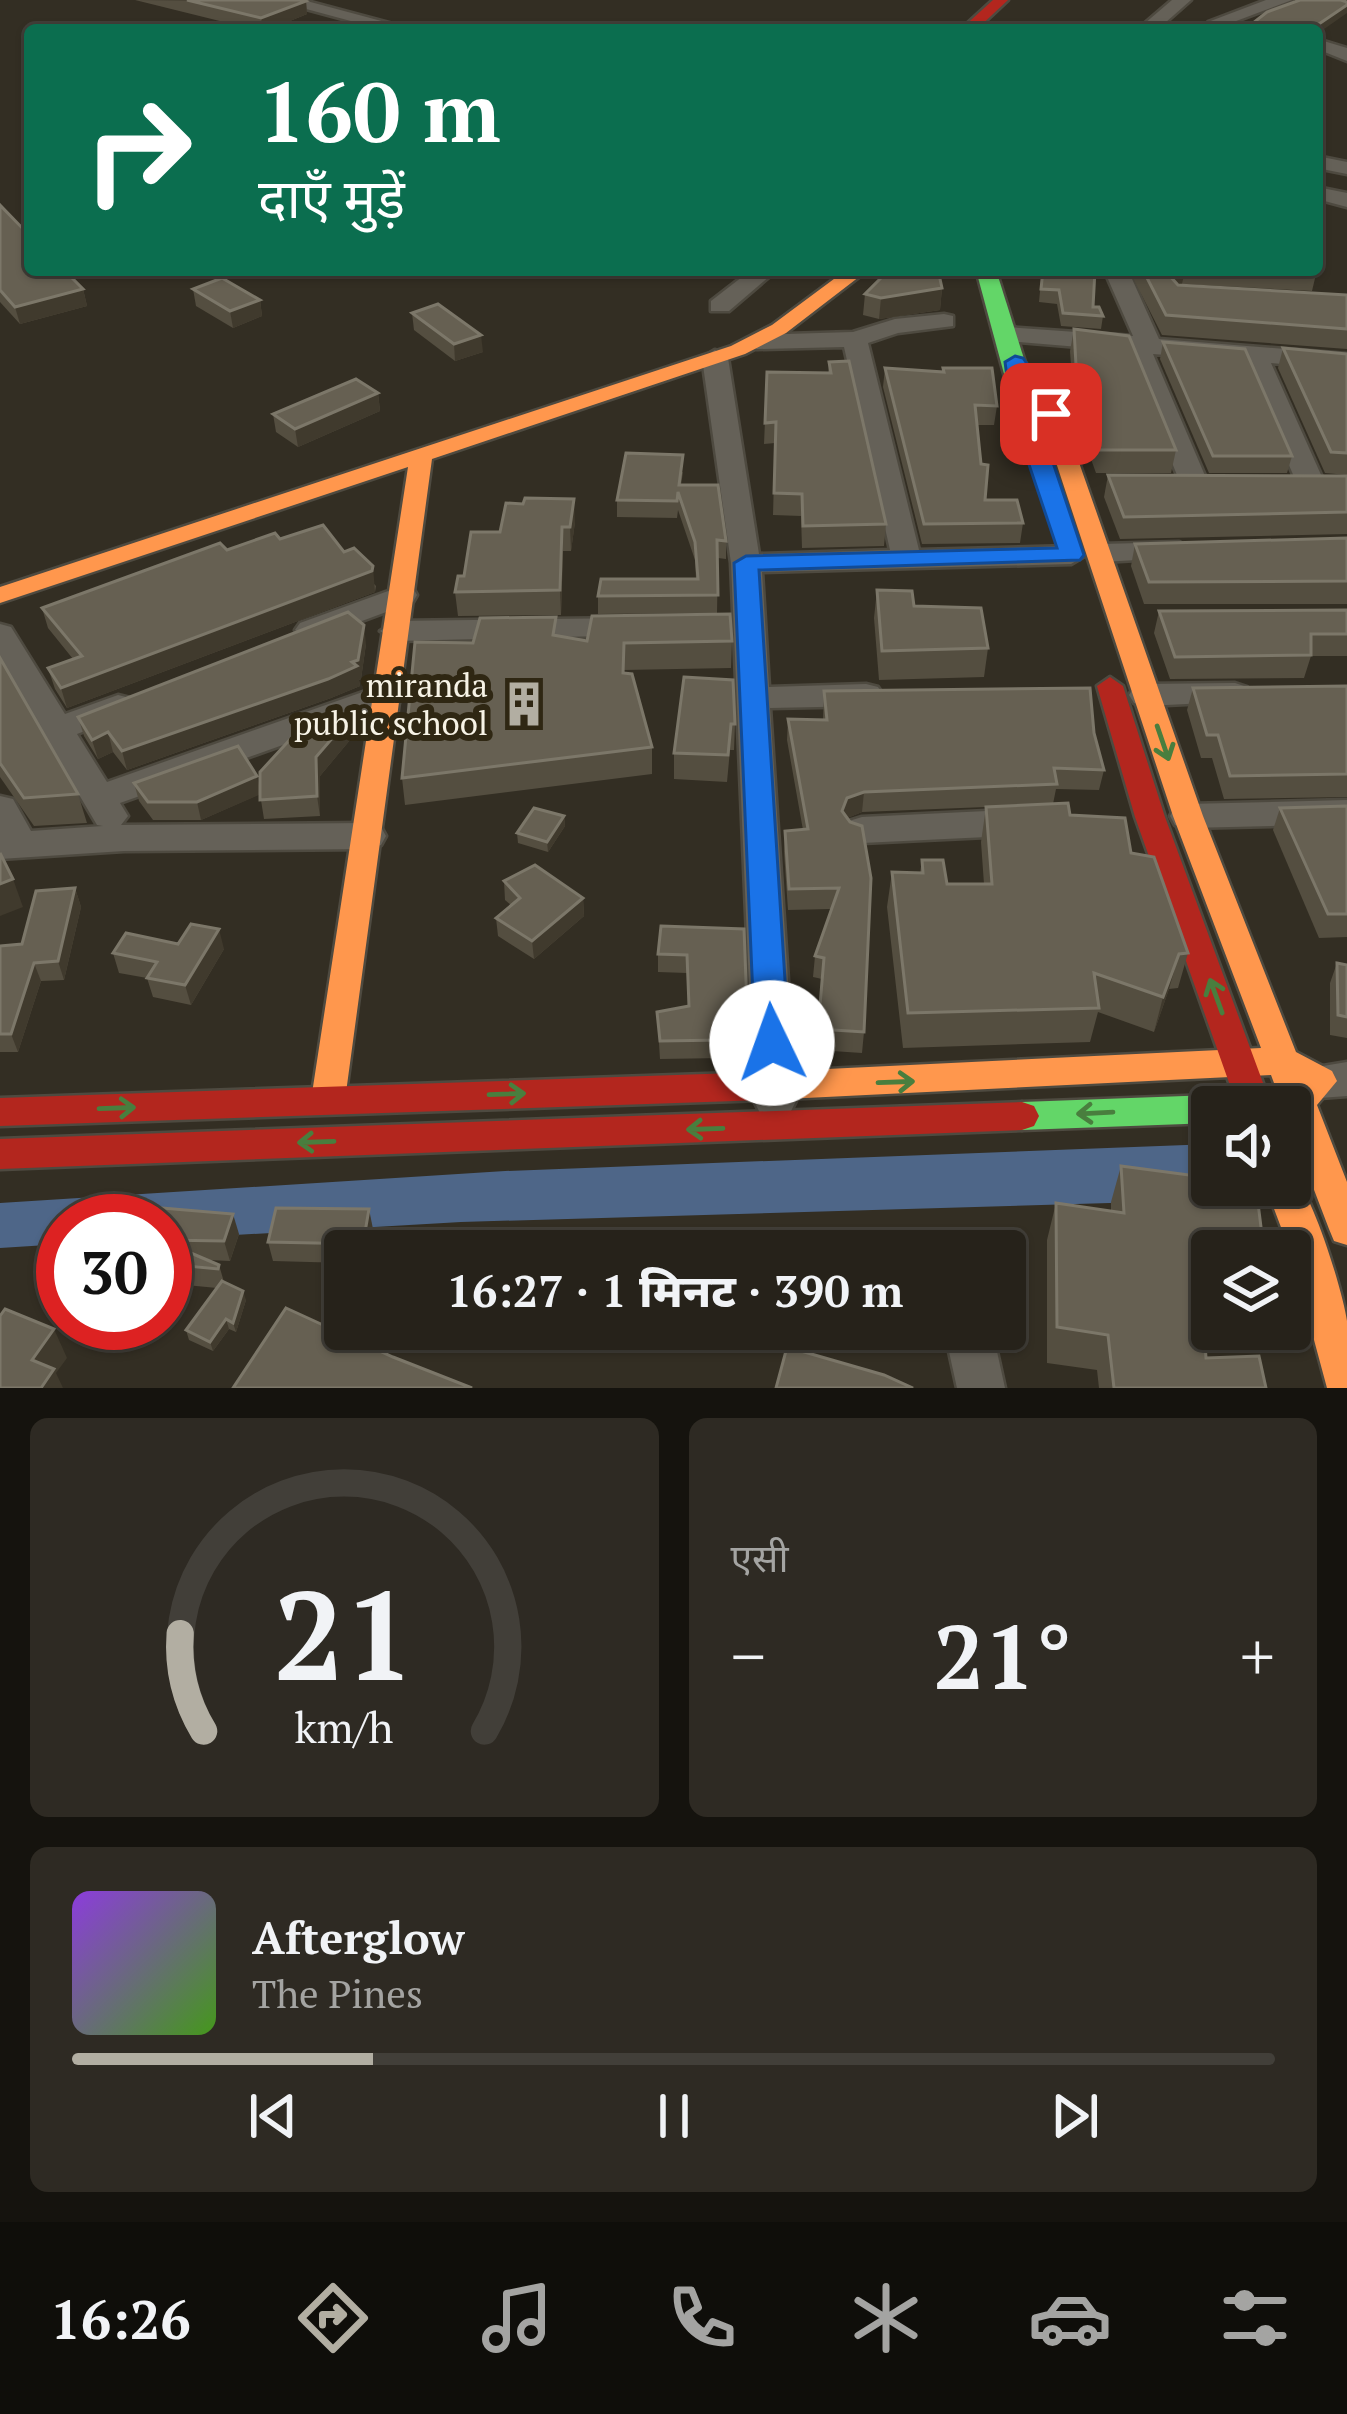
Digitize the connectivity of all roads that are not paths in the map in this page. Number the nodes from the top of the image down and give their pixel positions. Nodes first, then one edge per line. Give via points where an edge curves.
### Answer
1 (282, 0) edge
2 (1001, 0) edge
3 (1182, 0) edge
4 (1283, 0) edge
5 (1217, 22) dead end
6 (381, 24) edge
7 (974, 24) edge
8 (1153, 24) edge
9 (1347, 151) edge
10 (1330, 164) edge
11 (758, 276) edge
12 (850, 276) edge
13 (988, 276) edge
14 (1118, 276) edge
15 (720, 306) dead end
16 (944, 321) dead end
17 (1007, 334) junction
18 (855, 339) junction
19 (758, 342) junction
20 (1142, 343) junction
21 (1254, 353) junction
22 (715, 358) junction
23 (1337, 361) edge
24 (1015, 362) junction
25 (1347, 392) edge
26 (421, 458) junction
27 (1195, 485) edge
28 (1347, 486) edge
29 (1214, 550) edge
30 (906, 556) junction
31 (1083, 562) junction
32 (746, 563) junction
33 (0, 595) edge
34 (402, 595) junction
35 (1164, 619) edge
36 (1118, 620) junction
37 (677, 627) edge
38 (396, 631) junction
39 (0, 634) edge
40 (273, 645) edge
41 (1098, 654) dead end
42 (1258, 693) edge
43 (897, 694) edge
44 (1146, 694) junction
45 (386, 695) junction
46 (144, 696) edge
47 (754, 698) junction
48 (58, 729) junction
49 (99, 798) junction
50 (0, 808) edge
51 (1347, 812) edge
52 (1188, 816) junction
53 (1150, 817) junction
54 (1106, 819) edge
55 (1062, 821) edge
56 (862, 830) edge
57 (368, 836) junction
58 (124, 838) junction
59 (10, 846) edge
60 (1240, 1063) junction
61 (1311, 1081) edge
62 (775, 1086) junction
63 (1249, 1086) edge
64 (328, 1100) junction
65 (1191, 1110) edge
66 (0, 1112) edge
67 (777, 1127) junction
68 (0, 1154) edge
69 (1302, 1206) edge
70 (1333, 1240) edge
71 (973, 1350) edge
72 (981, 1388) edge
73 (1347, 1388) edge

1 - 6 street
2 - 7 street
3 - 8 street
4 - 5 street
9 - 10 street
11 - 15 street
12 - 19 street
13 - 17 street
14 - 20 street
16 - 18 street
17 - 20 street
17 - 24 street
18 - 19 street
18 - 30 street
19 - 22 street
20 - 21 street via 1195,339
20 - 27 street
21 - 23 street
21 - 28 street via 1300,486
22 - 26 street
22 - 32 street
23 - 25 street
24 - 31 street via 1023,414
24 - 31 street via 1088,486
26 - 33 street
26 - 34 street
29 - 31 street
30 - 31 street
30 - 32 street
31 - 36 street
32 - 47 street via 736,626
34 - 38 street
34 - 40 street
35 - 36 street
36 - 44 street
37 - 38 street
38 - 45 street
39 - 48 street
41 - 53 street via 1099,689
42 - 44 street
43 - 47 street
44 -> 52 street
45 - 49 street
45 - 57 street
46 - 48 street
47 - 62 street
48 - 49 street
49 - 58 street
50 - 59 street
51 - 52 street
52 - 61 street
53 - 54 street
60 -> 53 street
55 - 56 street
57 - 58 street
57 - 64 street
58 - 59 street
60 - 61 street
62 -> 60 street
60 - 63 street
61 - 70 street
64 -> 62 street
62 - 67 street
66 -> 64 street
65 -> 67 street
67 -> 68 street
69 - 70 street
70 - 73 street
71 - 72 street

